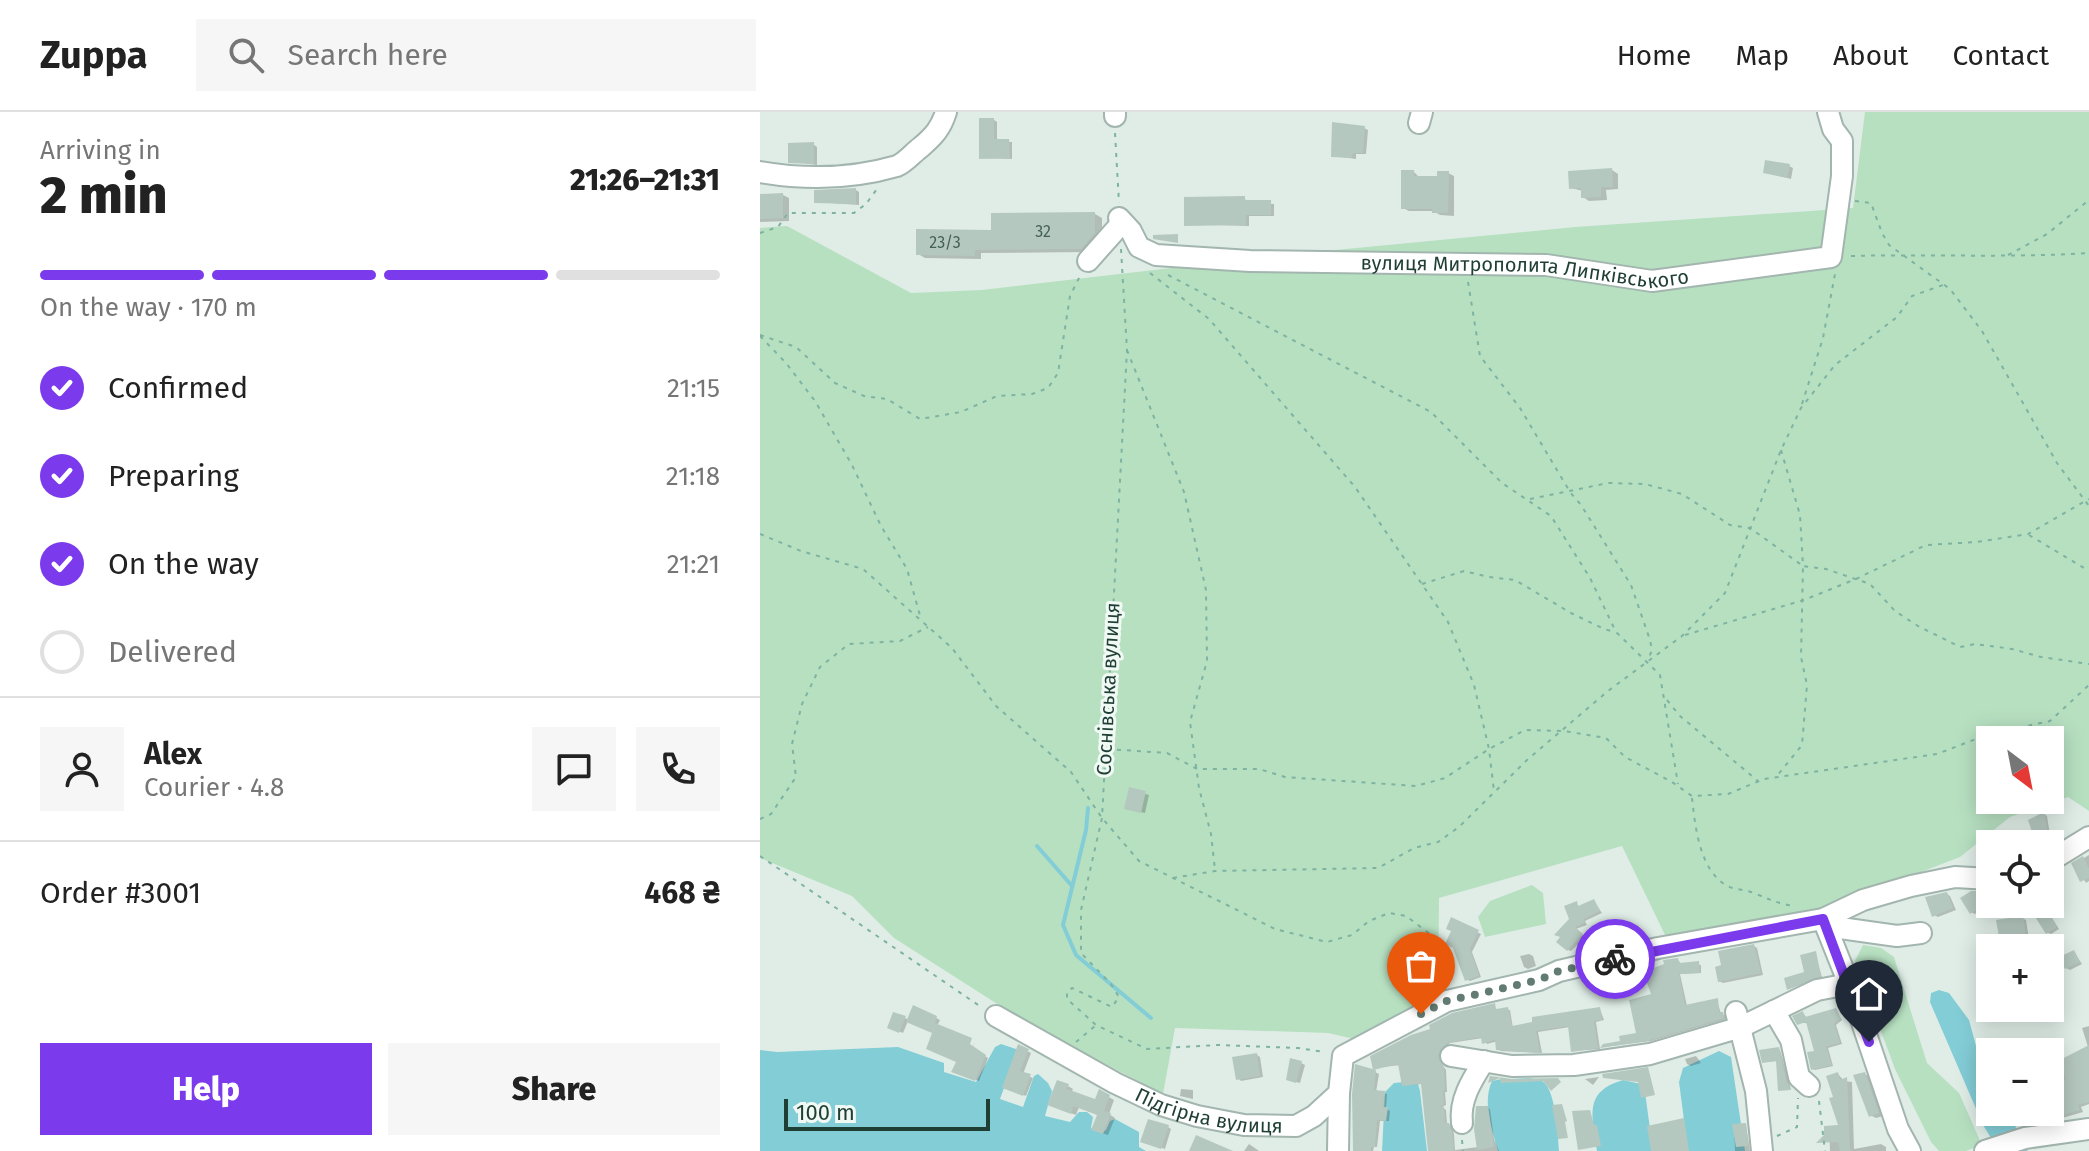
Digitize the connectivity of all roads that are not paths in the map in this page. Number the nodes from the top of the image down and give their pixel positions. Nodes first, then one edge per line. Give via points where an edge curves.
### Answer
1 (946, 112) edge
2 (1828, 112) edge
3 (760, 172) edge
4 (1088, 261) road end
5 (2089, 837) edge
6 (2064, 852) edge
7 (1976, 878) edge
8 (1822, 922) junction
9 (1921, 933) dead end
10 (1849, 984) junction
11 (1774, 1011) junction
12 (996, 1016) road end
13 (1739, 1020) junction
14 (1451, 1056) dead end
15 (1484, 1061) junction
16 (1804, 1082) road end
17 (1339, 1093) junction
18 (1462, 1123) dead end
19 (2089, 1129) edge
20 (2040, 1142) edge
21 (1762, 1150) edge
22 (1988, 1150) edge
23 (1338, 1151) edge
24 (1910, 1151) edge

1 - 3 street via 938,133 899,166 835,177
2 - 4 street, вулиця Митрополита Липківського via 1842,141 1831,257 1652,281 1546,265 1156,255 1139,247 1119,222
5 - 6 street
7 - 8 street via 1911,886 1863,900
8 - 9 street via 1897,936
8 - 10 street
8 - 17 street via 1658,948 1447,1001 1343,1056
10 - 11 street via 1817,990
10 - 24 street
11 - 13 street
11 - 16 street via 1791,1040
12 - 17 street, Підгірна вулиця via 1161,1105 1244,1125 1296,1126
13 - 15 street via 1650,1054 1574,1065
13 - 21 street via 1756,1091
14 - 15 street
15 - 18 street via 1460,1109
17 - 23 street
19 - 20 street
20 - 22 street

